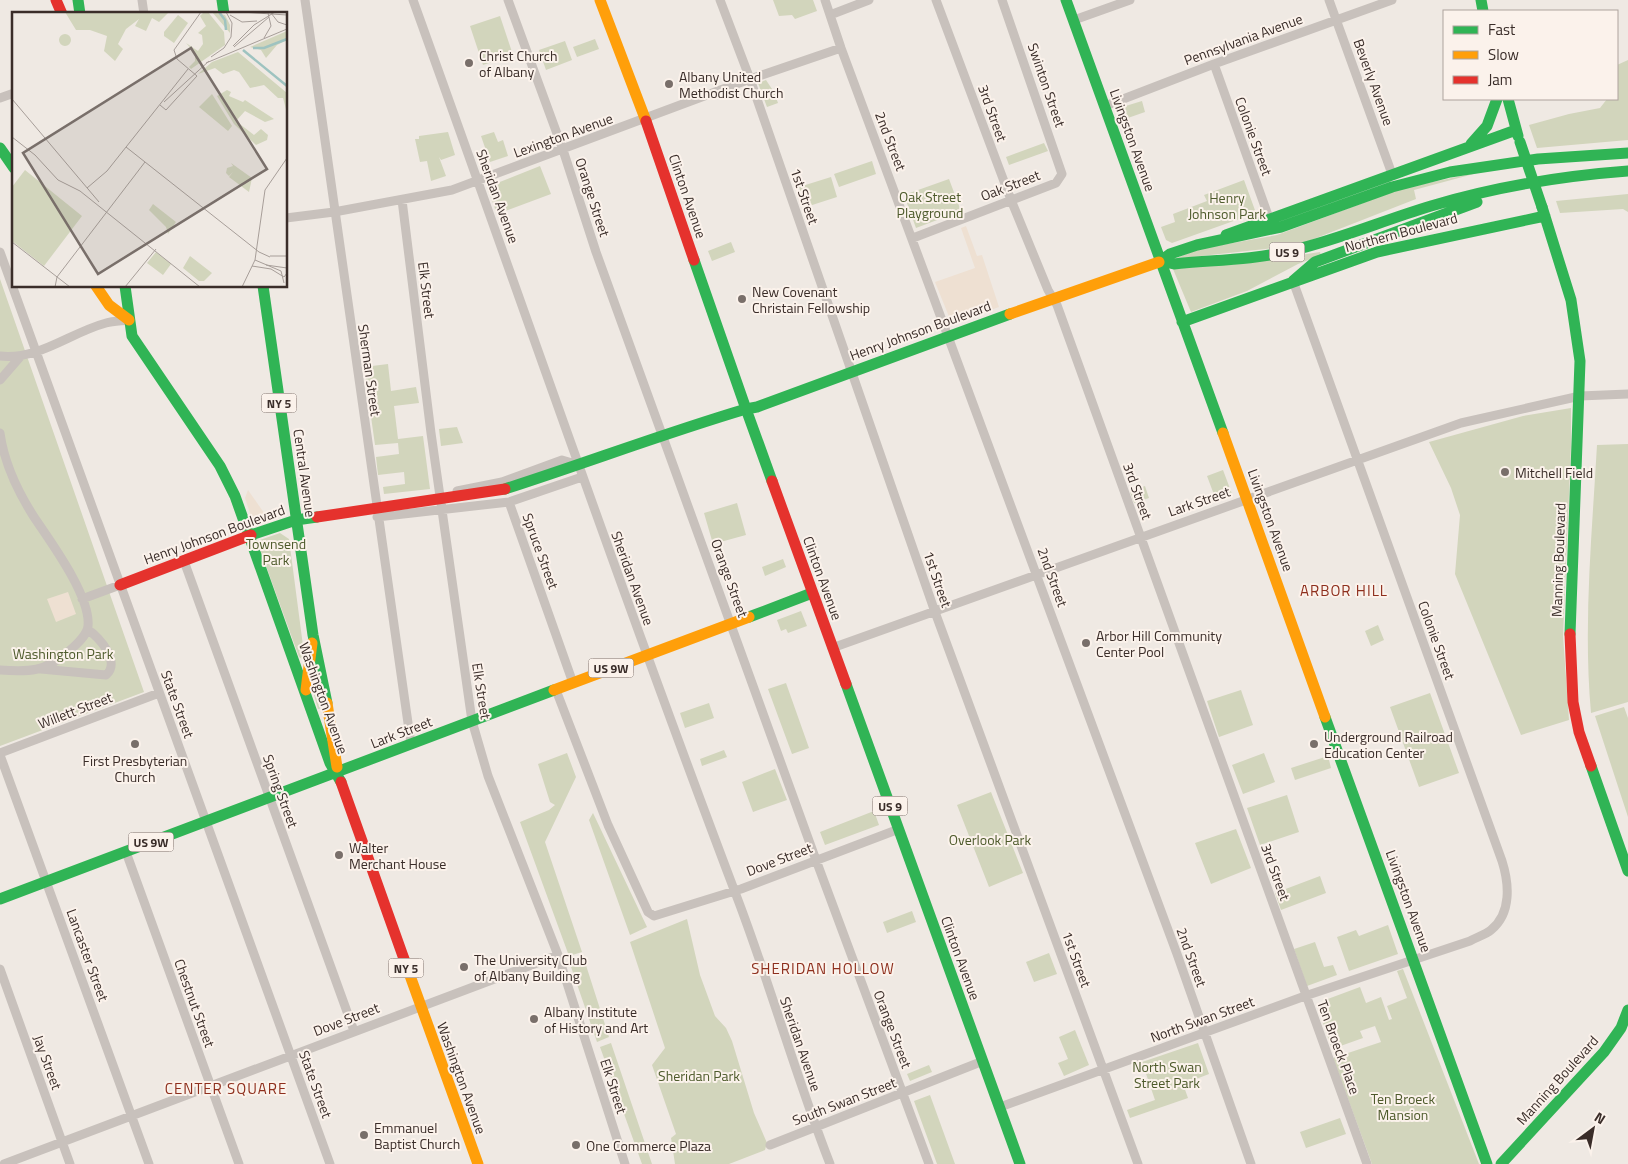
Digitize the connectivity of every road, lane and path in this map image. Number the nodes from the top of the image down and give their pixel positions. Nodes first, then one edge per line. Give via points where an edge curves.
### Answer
1 (56, 0) edge
2 (305, 0) edge
3 (413, 0) edge
4 (508, 0) edge
5 (600, 0) edge
6 (720, 0) edge
7 (825, 0) edge
8 (869, 0) edge
9 (936, 0) edge
10 (1002, 0) edge
11 (1066, 0) edge
12 (1130, 0) edge
13 (1329, 0) edge
14 (1392, 0) edge
15 (61, 12) edge
16 (830, 15) junction
17 (1074, 20) junction
18 (1336, 20) junction
19 (841, 48) junction
20 (1214, 64) junction
21 (750, 79) junction
22 (12, 94) edge
23 (0, 98) edge
24 (1497, 100) edge
25 (1508, 100) edge
26 (1105, 106) junction
27 (645, 119) junction
28 (1516, 130) junction
29 (1468, 146) junction
30 (0, 148) edge
31 (563, 150) junction
32 (1628, 153) edge
33 (12, 165) edge
34 (1628, 172) edge
35 (1392, 174) junction
36 (478, 180) junction
37 (1059, 180) joint
38 (1517, 185) junction
39 (402, 200) junction
40 (1011, 200) junction
41 (334, 212) junction
42 (1544, 212) junction
43 (288, 218) edge
44 (1269, 218) junction
45 (913, 238) junction
46 (1214, 240) junction
47 (0, 252) edge
48 (1161, 262) junction
49 (1293, 281) junction
50 (12, 286) edge
51 (13, 288) edge
52 (97, 288) edge
53 (125, 288) edge
54 (263, 288) edge
55 (1053, 298) junction
56 (129, 320) junction
57 (1182, 322) junction
58 (948, 336) junction
59 (36, 353) junction
60 (0, 356) edge
61 (20, 357) junction
62 (852, 372) junction
63 (0, 380) edge
64 (1628, 394) edge
65 (1580, 396) junction
66 (746, 409) junction
67 (0, 432) edge
68 (664, 434) junction
69 (1, 448) edge
70 (1358, 461) junction
71 (581, 471) junction
72 (440, 494) junction
73 (1248, 500) junction
74 (509, 502) junction
75 (375, 503) junction
76 (442, 508) junction
77 (377, 517) junction
78 (296, 520) junction
79 (248, 536) junction
80 (1141, 538) junction
81 (184, 561) junction
82 (1037, 574) junction
83 (120, 585) junction
84 (812, 593) junction
85 (82, 599) junction
86 (935, 612) junction
87 (731, 624) junction
88 (88, 630) junction
89 (313, 635) junction
90 (832, 648) junction
91 (646, 655) junction
92 (41, 669) junction
93 (0, 670) edge
94 (573, 683) junction
95 (556, 690) junction
96 (306, 692) junction
97 (159, 693) junction
98 (472, 721) junction
99 (411, 744) junction
100 (0, 754) edge
101 (337, 772) junction
102 (269, 798) junction
103 (206, 822) junction
104 (899, 829) junction
105 (126, 852) junction
106 (816, 860) junction
107 (1628, 870) edge
108 (48, 882) junction
109 (734, 891) junction
110 (0, 899) edge
111 (558, 955) junction
112 (1414, 958) junction
113 (0, 969) edge
114 (1305, 996) junction
115 (420, 1006) junction
116 (1628, 1010) edge
117 (354, 1031) junction
118 (1204, 1033) junction
119 (290, 1055) junction
120 (983, 1061) junction
121 (1103, 1071) junction
122 (210, 1086) junction
123 (903, 1094) junction
124 (1000, 1107) junction
125 (131, 1116) junction
126 (815, 1126) junction
127 (62, 1142) junction
128 (770, 1145) dead end
129 (4, 1164) edge
130 (70, 1164) edge
131 (148, 1164) edge
132 (239, 1164) edge
133 (330, 1164) edge
134 (478, 1164) edge
135 (625, 1164) edge
136 (830, 1164) edge
137 (929, 1164) edge
138 (1020, 1164) edge
139 (1138, 1164) edge
140 (1251, 1164) edge
141 (1367, 1164) edge
142 (1487, 1164) edge
143 (1501, 1164) edge

1 - 15 main road
2 - 41 street, Sherman Street
3 - 36 street, Sheridan Avenue
4 - 31 street, Orange Street
5 - 27 main road, Clinton Avenue
6 - 21 street, 1st Street
7 - 16 street, 2nd Street
8 - 16 street
9 - 40 street, 3rd Street
10 - 37 street, Swinton Street via 1050,135 1062,174
11 - 17 main road, Livingston Avenue
12 - 17 street
13 - 18 street, Beverly Avenue
14 - 18 street, Pennsylvania Avenue
16 - 19 street, 2nd Street
17 - 26 main road, Livingston Avenue
18 - 20 street, Pennsylvania Avenue
18 - 35 street, Beverly Avenue
19 - 21 street, Lexington Avenue
19 - 45 street, 2nd Street
20 - 26 street, Pennsylvania Avenue
20 - 44 street, Colonie Street
21 - 27 street, Lexington Avenue
21 - 62 street, 1st Street
22 - 23 street
24 - 29 main road via 1487,126
25 - 28 main road
26 - 48 main road, Livingston Avenue
27 - 31 street, Lexington Avenue
27 - 66 main road, Clinton Avenue
28 - 29 main road
28 - 42 main road, bridge
29 - 35 main road
30 - 33 main road
31 - 36 street, Lexington Avenue
31 - 68 street, Orange Street via 596,252
32 - 46 main road, US 9 / US 9 via 1554,156 1456,171 1390,188 1270,230
34 - 38 main road, US 9
35 - 44 main road
36 - 39 street, Lexington Avenue via 452,190
36 - 71 street, Sheridan Avenue
37 - 40 street, Oak Street
38 - 48 main road, US 9 via 1430,206 1282,253 1174,264
38 - 49 main road via 1315,262
39 - 41 street, Lexington Avenue
39 - 72 street, Elk Street
40 - 45 street, Oak Street
40 - 55 street, 3rd Street
41 - 43 street, Lexington Avenue
41 - 75 street, Sherman Street
42 - 49 main road, Northern Boulevard via 1406,244
42 - 65 main road, Manning Boulevard via 1570,300 1580,361
44 - 46 main road, Henry Johnson Boulevard
45 - 58 street, 2nd Street
46 - 48 main road, Henry Johnson Boulevard / US 9 via 1170,254
47 - 50 street, State Street
48 - 55 main road, Henry Johnson Boulevard / US 9
48 - 57 main road, Livingston Avenue
49 - 57 main road, Northern Boulevard
49 - 70 street, Colonie Street
51 - 59 street, State Street
52 - 56 main road via 109,306
53 - 56 main road, Washington Avenue
54 - 78 main road, Central Avenue / NY 5
55 - 58 main road, Henry Johnson Boulevard / US 9
55 - 80 street, 3rd Street
56 - 59 street via 106,323
56 - 79 main road, Washington Avenue via 132,336 220,466 235,496
57 - 73 main road, Livingston Avenue
58 - 62 main road, Henry Johnson Boulevard / US 9
58 - 82 street, 2nd Street
59 - 61 street
59 - 83 street, State Street
60 - 61 street
61 - 63 street
62 - 66 main road, Henry Johnson Boulevard / US 9
62 - 86 street, 1st Street
64 - 65 street, Lark Street
65 - 70 street, Lark Street via 1461,423
65 - 107 main road, Manning Boulevard via 1570,631 1573,702 1579,732
66 - 68 main road, Henry Johnson Boulevard
66 - 84 main road, Clinton Avenue / US 9
67 - 69 street
68 - 71 main road, Henry Johnson Boulevard
68 - 87 street, Orange Street
69 - 85 street via 14,479
70 - 73 street, Lark Street
70 - 112 street, Colonie Street via 1508,879 1507,902 1500,920 1491,930 1470,941
71 - 72 street, Henry Johnson Boulevard via 562,460 502,482
71 - 74 street, Spruce Street
71 - 78 main road, Henry Johnson Boulevard, bridge via 506,489
71 - 91 street, Sheridan Avenue
72 - 75 street, Henry Johnson Boulevard
72 - 76 street, Elk Street
73 - 80 street, Lark Street
73 - 112 main road, Livingston Avenue
74 - 76 street
74 - 94 street, Spruce Street
75 - 77 street, Sherman Street
76 - 77 street
76 - 98 street, Elk Street
77 - 99 street, Sherman Street
78 - 79 main road, Henry Johnson Boulevard
78 - 89 main road, Central Avenue / NY 5
79 - 81 main road, Henry Johnson Boulevard
79 - 96 main road, Washington Avenue
80 - 82 street, Lark Street
80 - 114 street, 3rd Street
81 - 83 main road, Henry Johnson Boulevard
81 - 102 street, Spring Street
82 - 86 street, Lark Street
82 - 118 street, 2nd Street
83 - 85 street, Henry Johnson Boulevard
83 - 97 street, State Street
84 - 87 main road, Lark Street / US 9W
84 - 90 main road, Clinton Avenue / US 9
85 - 88 street
86 - 90 street, Lark Street
86 - 121 street, 1st Street
87 - 91 main road, Lark Street / US 9W
87 - 106 street, Orange Street
88 - 92 street via 67,653
88 - 92 street via 96,634 109,655 111,668 106,675
89 - 96 main road, Central Avenue / NY 5
89 - 101 main road, Central Avenue / NY 5 via 322,670
90 - 104 main road, Clinton Avenue / US 9
91 - 94 main road, Lark Street / US 9W
91 - 109 street, Sheridan Avenue
92 - 93 street
94 - 95 main road, Lark Street / US 9W
95 - 98 main road, Lark Street / US 9W
95 - 109 street, Dove Street via 608,825 648,912 654,916
96 - 101 main road, Washington Avenue / NY 5 via 330,763
97 - 100 street, Willett Street
97 - 103 street, State Street
98 - 99 main road, Lark Street / US 9W
98 - 111 street, Elk Street via 488,776
99 - 101 main road, Lark Street / US 9W
100 - 108 street, Lancaster Street
101 - 102 main road, Lark Street / US 9W
101 - 115 main road, Washington Avenue / NY 5
102 - 103 main road, Lark Street / US 9W
102 - 117 street, Spring Street
103 - 105 main road, Lark Street / US 9W
103 - 119 street, State Street
104 - 106 street, Dove Street
104 - 120 main road, Clinton Avenue / US 9
105 - 108 main road, Lark Street / US 9W
105 - 122 street, Chestnut Street
106 - 109 street, Dove Street
106 - 123 street, Orange Street
108 - 110 main road, Lark Street / US 9W
108 - 125 street, Lancaster Street
109 - 126 street, Sheridan Avenue
111 - 115 street, Dove Street
111 - 135 street, Elk Street
112 - 114 street, North Swan Street
112 - 142 main road, Livingston Avenue
113 - 127 street, Jay Street
114 - 118 street, North Swan Street
114 - 141 street, Ten Broeck Place
115 - 117 street, Dove Street
115 - 134 main road, Washington Avenue / NY 5
116 - 143 main road, Manning Boulevard via 1604,1052
117 - 119 street, Dove Street
118 - 121 street, North Swan Street
118 - 140 street, 2nd Street
119 - 122 street, Dove Street
119 - 133 street, State Street
120 - 123 street, South Swan Street
120 - 124 main road, Clinton Avenue / US 9
121 - 124 street, North Swan Street
121 - 139 street, 1st Street
122 - 125 street, Dove Street
122 - 132 street, Chestnut Street
123 - 126 street, South Swan Street
123 - 137 street, Orange Street
124 - 138 main road, Clinton Avenue / US 9
125 - 127 street, Dove Street
125 - 131 street, Lancaster Street
126 - 128 street, South Swan Street
126 - 136 street, Sheridan Avenue
127 - 129 street, Dove Street
127 - 130 street, Jay Street

